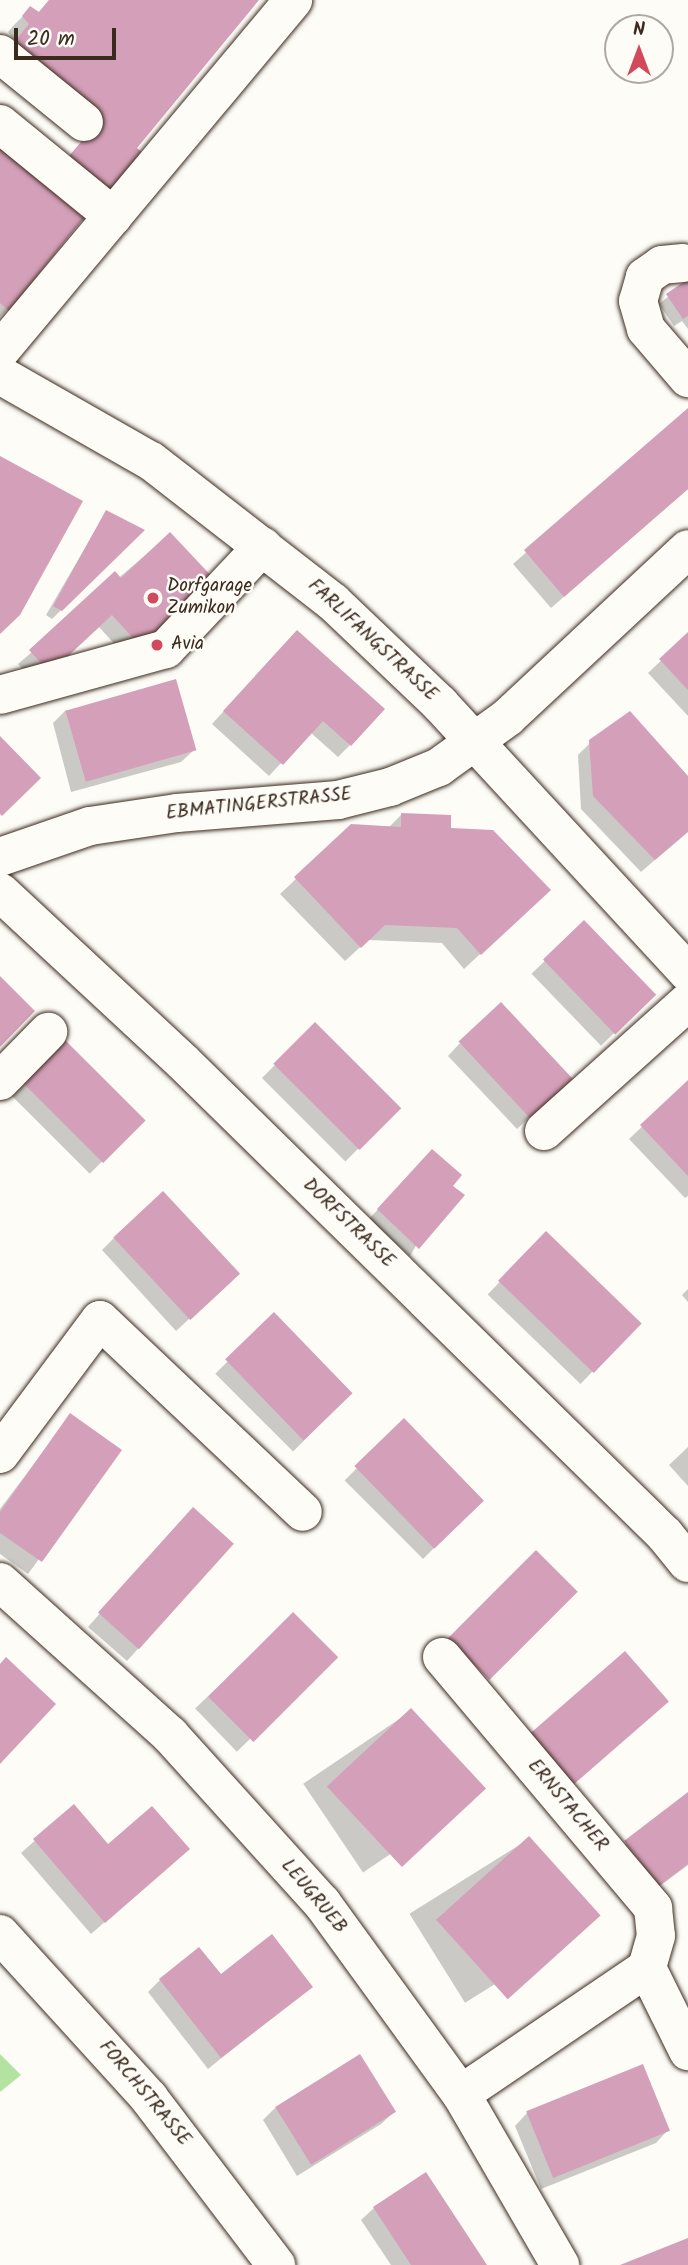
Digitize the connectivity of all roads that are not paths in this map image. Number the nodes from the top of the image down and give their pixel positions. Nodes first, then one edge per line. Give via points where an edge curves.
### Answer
1 (293, 0) edge
2 (0, 54) edge
3 (84, 122) dead end
4 (0, 124) edge
5 (113, 216) junction
6 (683, 263) dead end
7 (0, 351) edge
8 (0, 375) edge
9 (688, 378) edge
10 (263, 546) junction
11 (688, 549) edge
12 (0, 695) edge
13 (475, 742) junction
14 (0, 857) edge
15 (0, 892) edge
16 (688, 973) edge
17 (688, 1002) edge
18 (48, 1032) dead end
19 (0, 1081) edge
20 (544, 1131) dead end
21 (0, 1454) edge
22 (303, 1512) dead end
23 (688, 1563) edge
24 (0, 1582) edge
25 (442, 1657) dead end
26 (0, 1934) edge
27 (647, 1968) junction
28 (0, 1971) edge
29 (688, 2051) edge
30 (461, 2094) junction
31 (244, 2265) edge
32 (276, 2265) edge
33 (560, 2265) edge

1 - 5 main road
2 - 3 main road
4 - 5 main road
5 - 7 main road
6 - 9 main road via 663,265 645,277 638,301 646,329
8 - 10 main road, FARLIFANGSTRASSE via 151,461
10 - 12 main road via 166,649
10 - 13 main road, FARLIFANGSTRASSE via 333,603
11 - 13 main road, EBMATINGERSTRASSE via 508,717
13 - 14 main road, EBMATINGERSTRASSE via 415,777 338,800 177,813 90,826
13 - 16 main road, FARLIFANGSTRASSE
15 - 23 main road, DORFSTRASSE via 183,1062 665,1535
17 - 20 main road
18 - 19 main road
21 - 22 main road via 100,1320
24 - 30 main road, LEUGRUEB via 170,1735 251,1824 322,1903
25 - 27 main road, ERNSTACHER via 653,1909 656,1936
26 - 32 main road, FORCHSTRASSE via 149,2098
27 - 29 main road
27 - 30 main road
28 - 31 main road, FORCHSTRASSE via 132,2119
30 - 33 main road, LEUGRUEB

